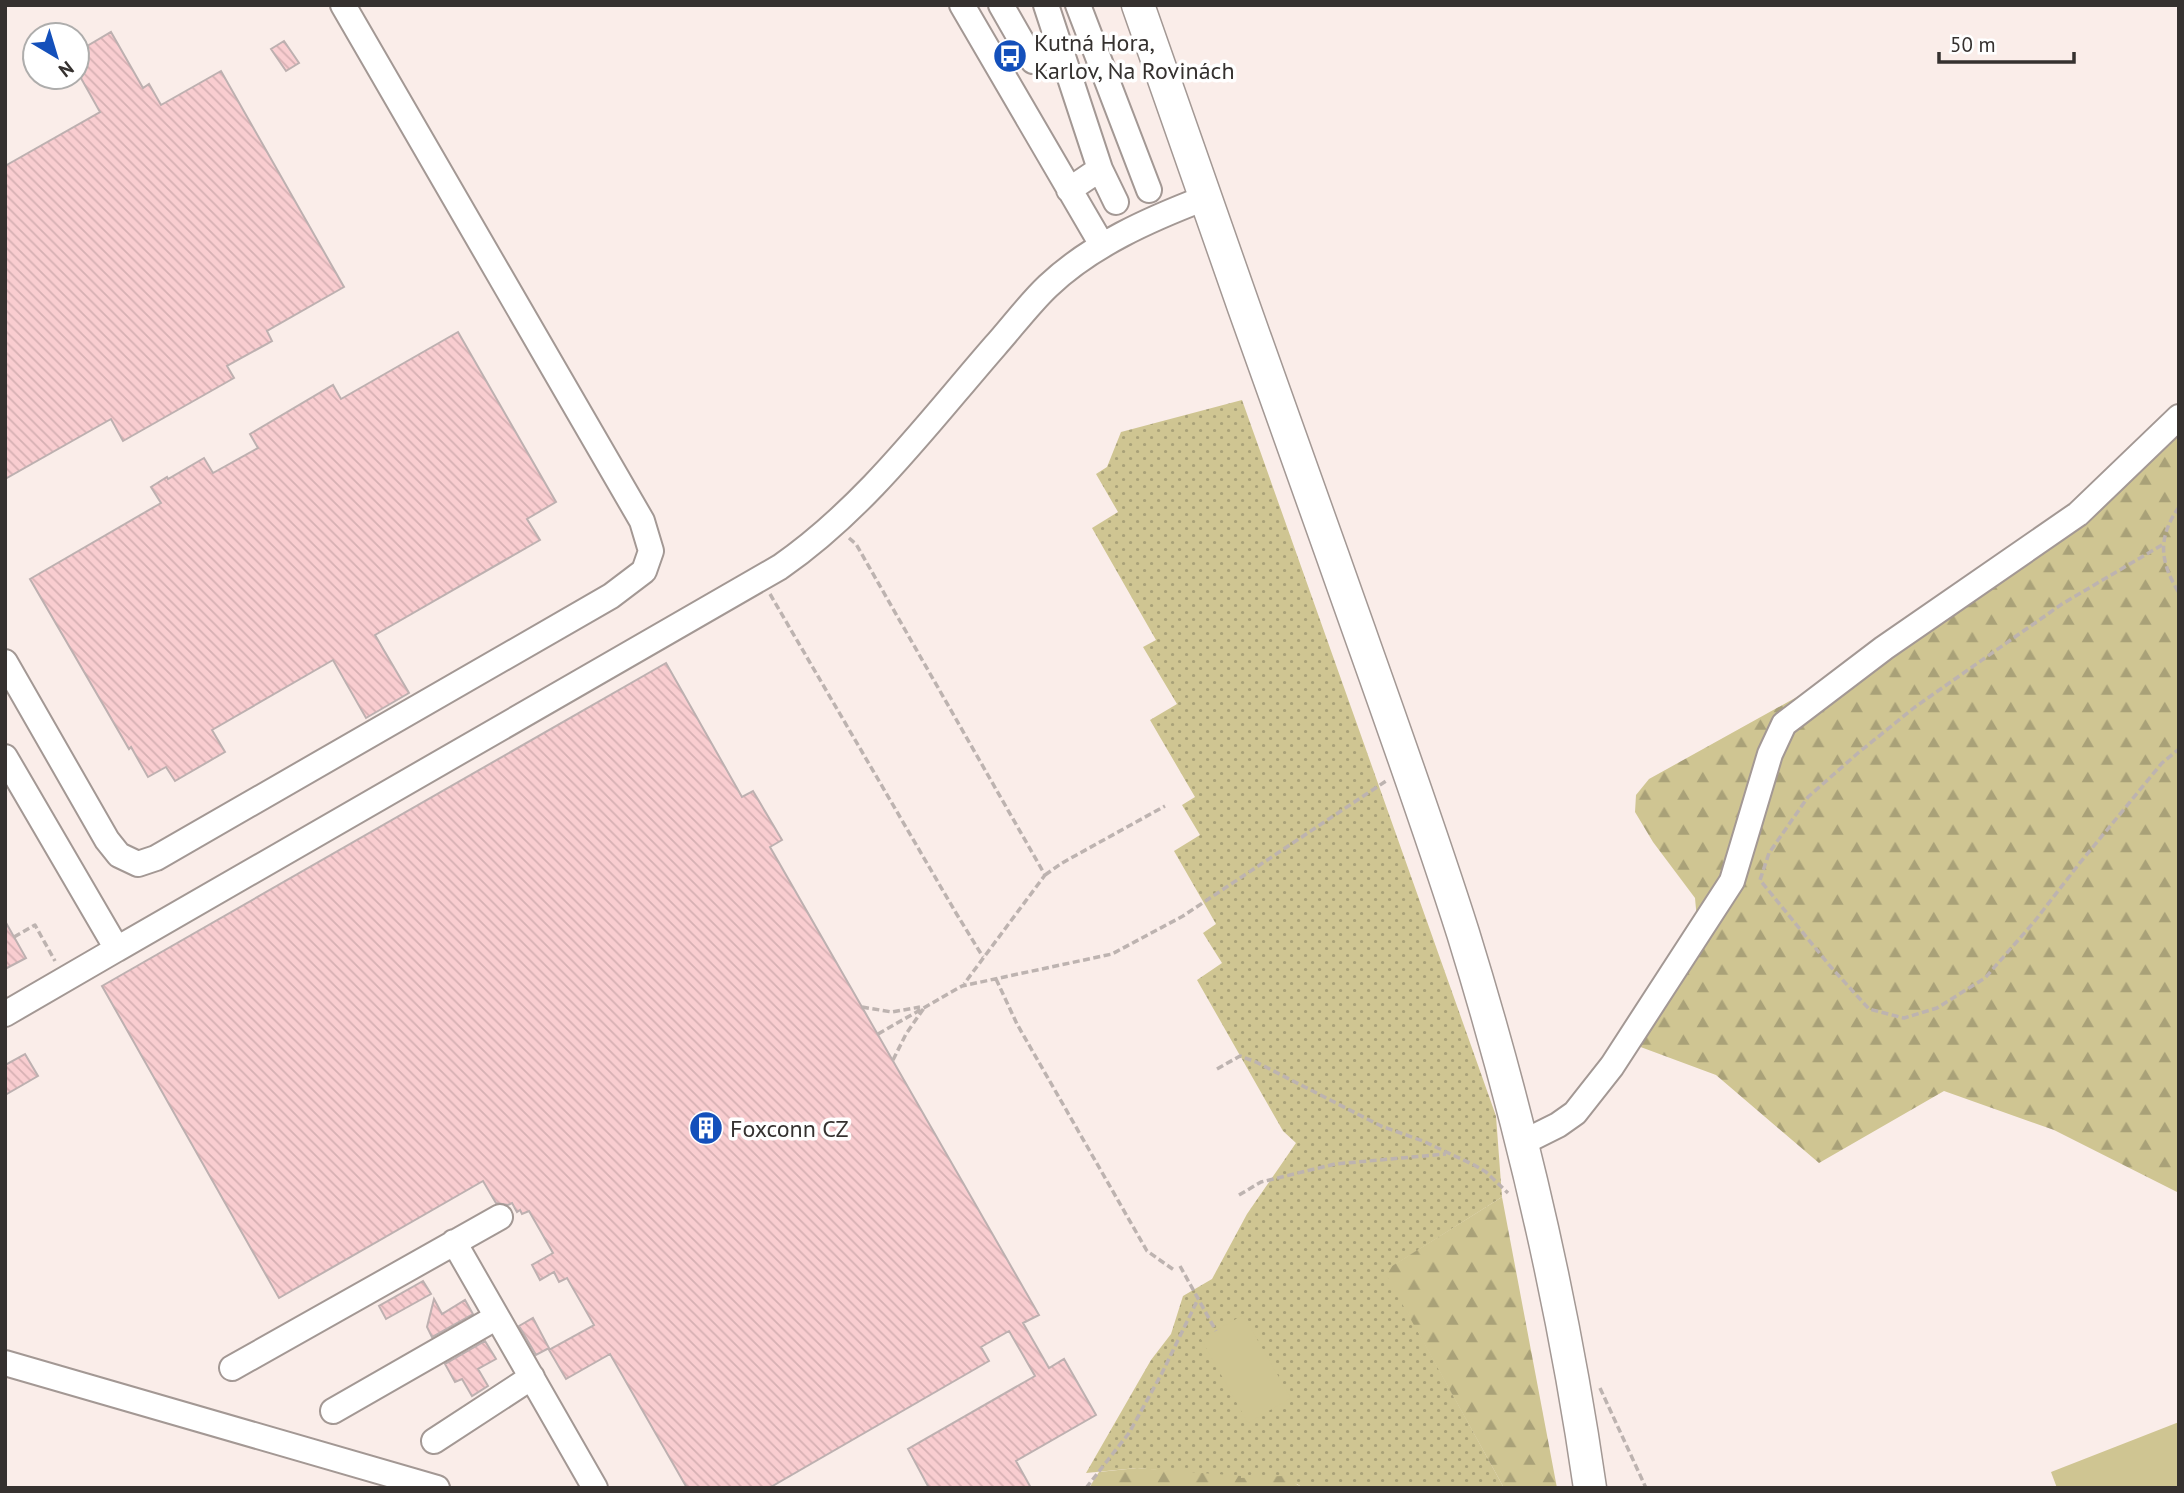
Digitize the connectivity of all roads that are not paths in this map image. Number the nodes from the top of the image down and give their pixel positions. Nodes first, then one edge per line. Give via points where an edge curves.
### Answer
1 (343, 5) edge
2 (962, 5) edge
3 (1000, 5) edge
4 (1045, 5) edge
5 (1078, 5) edge
6 (1139, 5) edge
7 (1061, 51) junction
8 (1100, 169) junction
9 (1069, 190) junction
10 (1149, 190) dead end
11 (1205, 198) junction
12 (1116, 202) dead end
13 (1102, 245) junction
14 (2179, 417) edge
15 (5, 662) edge
16 (5, 757) edge
17 (117, 949) junction
18 (5, 1014) edge
19 (1522, 1143) junction
20 (500, 1217) dead end
21 (454, 1242) junction
22 (497, 1317) junction
23 (5, 1363) edge
24 (232, 1368) dead end
25 (532, 1377) junction
26 (333, 1411) dead end
27 (434, 1441) dead end
28 (436, 1488) edge
29 (595, 1488) edge
30 (1590, 1488) edge

1 - 15 street via 642,521 651,551 644,571 587,610 156,858 138,864 119,855 107,839
2 - 9 street
3 - 7 street via 1033,61
4 - 7 street
5 - 10 street
6 - 11 main road
7 - 8 street
8 - 9 street
8 - 12 street
9 - 13 street
11 - 13 street via 1157,216
11 - 19 main road via 1435,848
13 - 17 street via 1048,285 875,484 795,557
14 - 19 street via 2078,514 1784,724 1770,754 1732,881 1583,1104 1558,1125
16 - 17 street
17 - 18 street
19 - 30 main road
20 - 21 street
21 - 22 street
21 - 24 street
22 - 25 street
22 - 26 street
23 - 28 street
25 - 27 street
25 - 29 street

